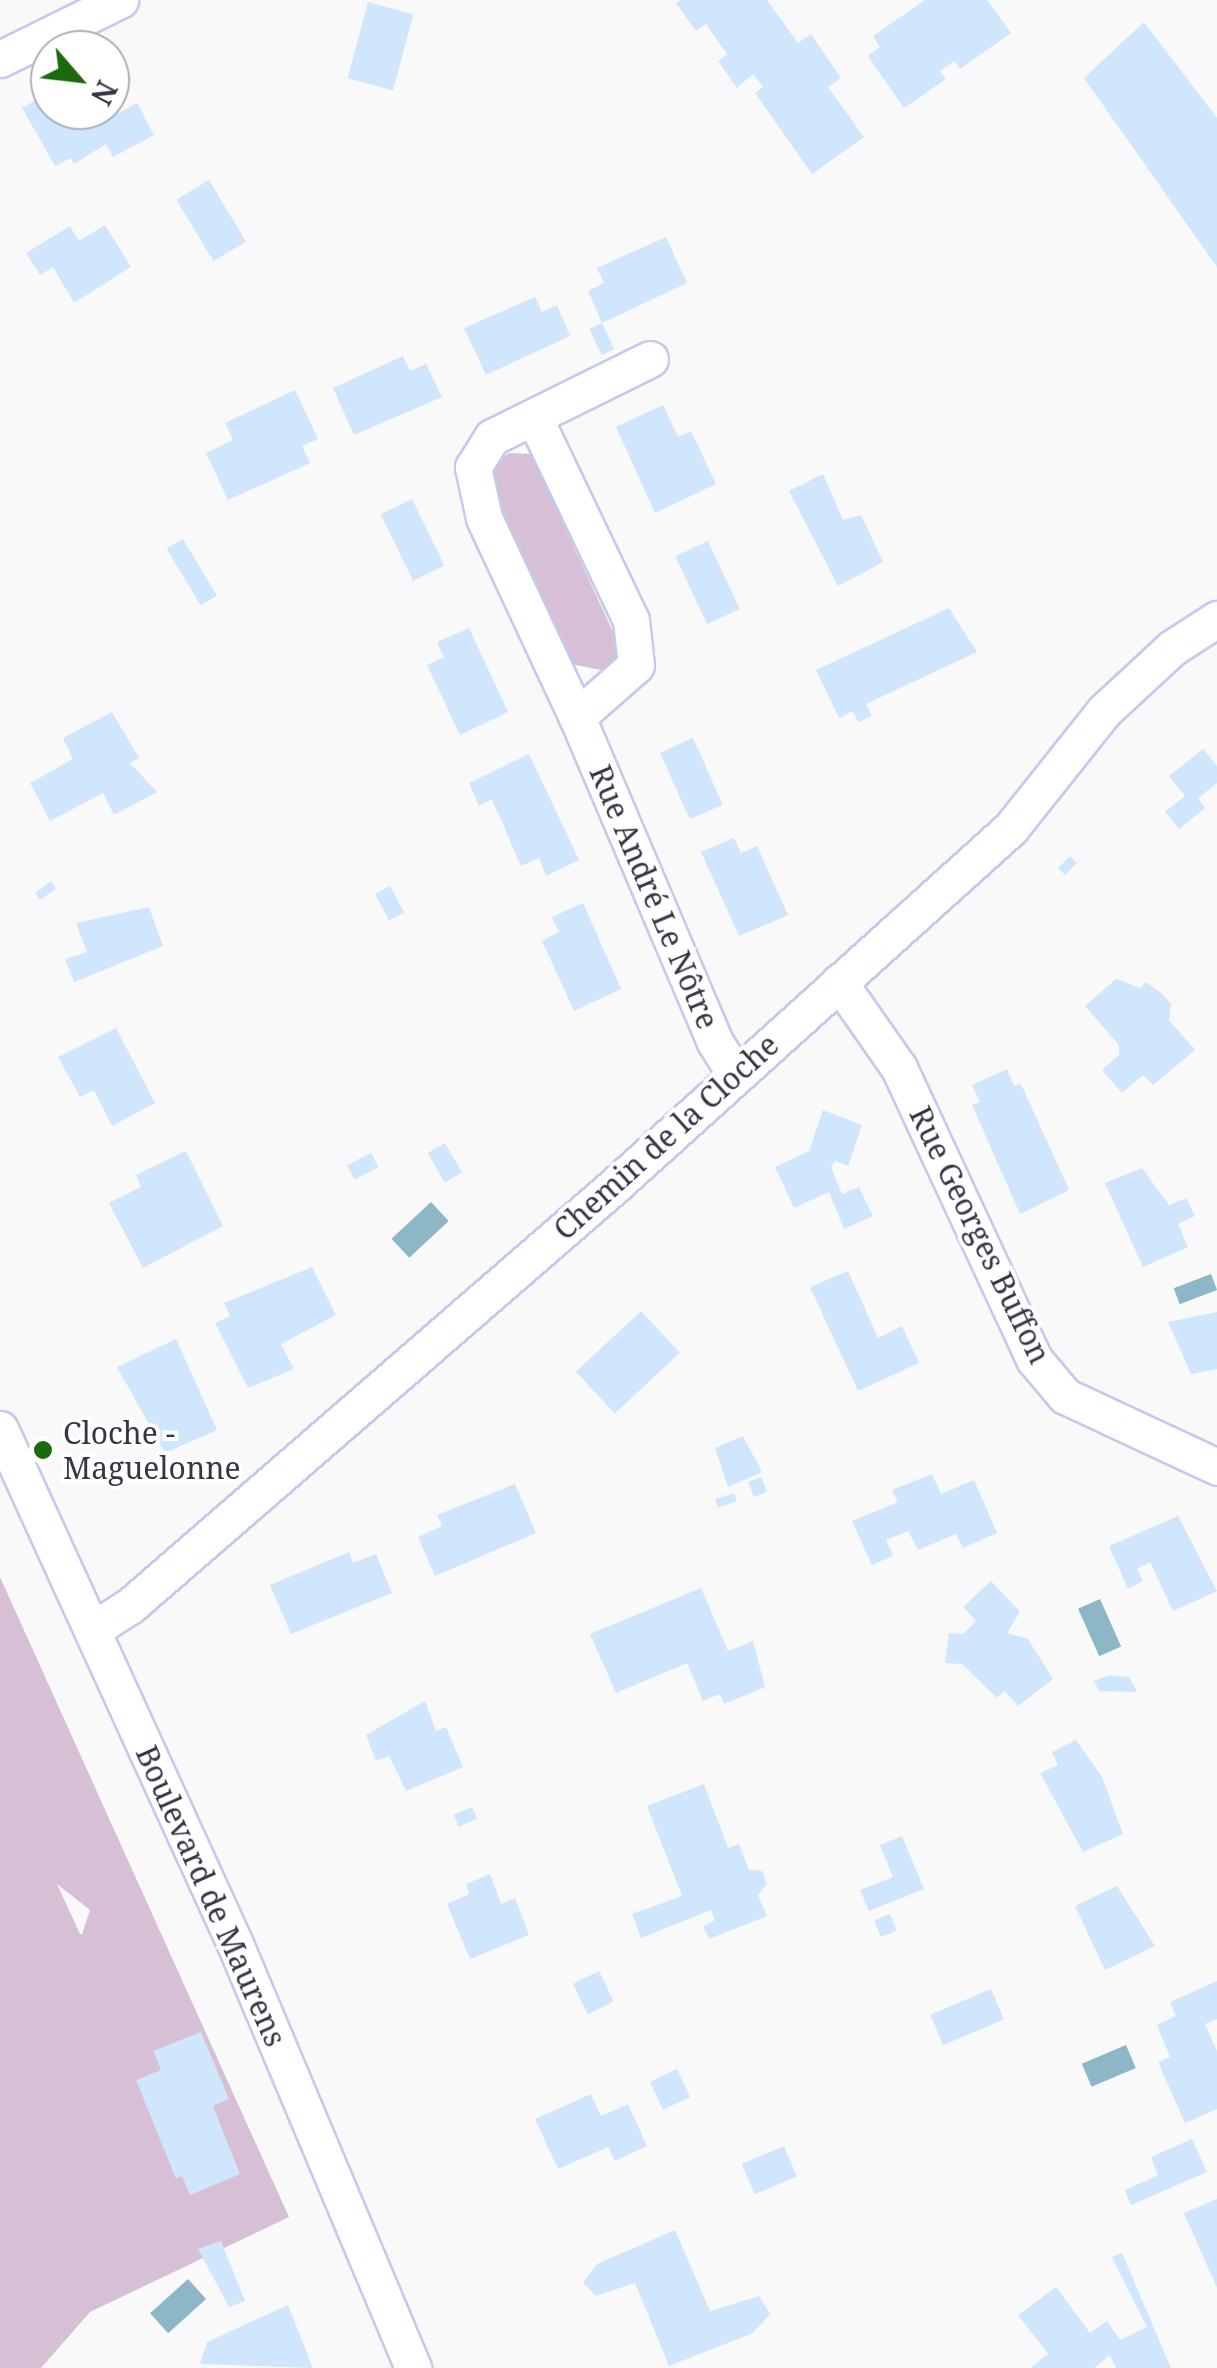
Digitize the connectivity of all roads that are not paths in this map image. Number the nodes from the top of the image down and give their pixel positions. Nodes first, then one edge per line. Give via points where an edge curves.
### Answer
1 (120, 0) edge
2 (0, 58) edge
3 (650, 359) dead end
4 (534, 417) junction
5 (1217, 619) edge
6 (578, 716) junction
7 (838, 982) junction
8 (736, 1074) junction
9 (0, 1429) edge
10 (1217, 1467) edge
11 (92, 1630) junction
12 (413, 2368) edge

1 - 2 street
3 - 4 street, Rue André Le Nôtre
4 - 6 street via 631,620 636,666
4 - 6 street, Rue André Le Nôtre via 492,437 473,467 484,518
5 - 7 street, Chemin de la Cloche via 1172,648 1104,711 1011,828
6 - 8 street, Rue André Le Nôtre via 715,1042
7 - 8 street, Chemin de la Cloche
7 - 10 street, Rue Georges Buffon via 899,1068 1034,1359 1066,1396
8 - 11 street, Chemin de la Cloche via 132,1606
9 - 11 street, Boulevard de Maurens
11 - 12 street, Boulevard de Maurens via 235,1944

